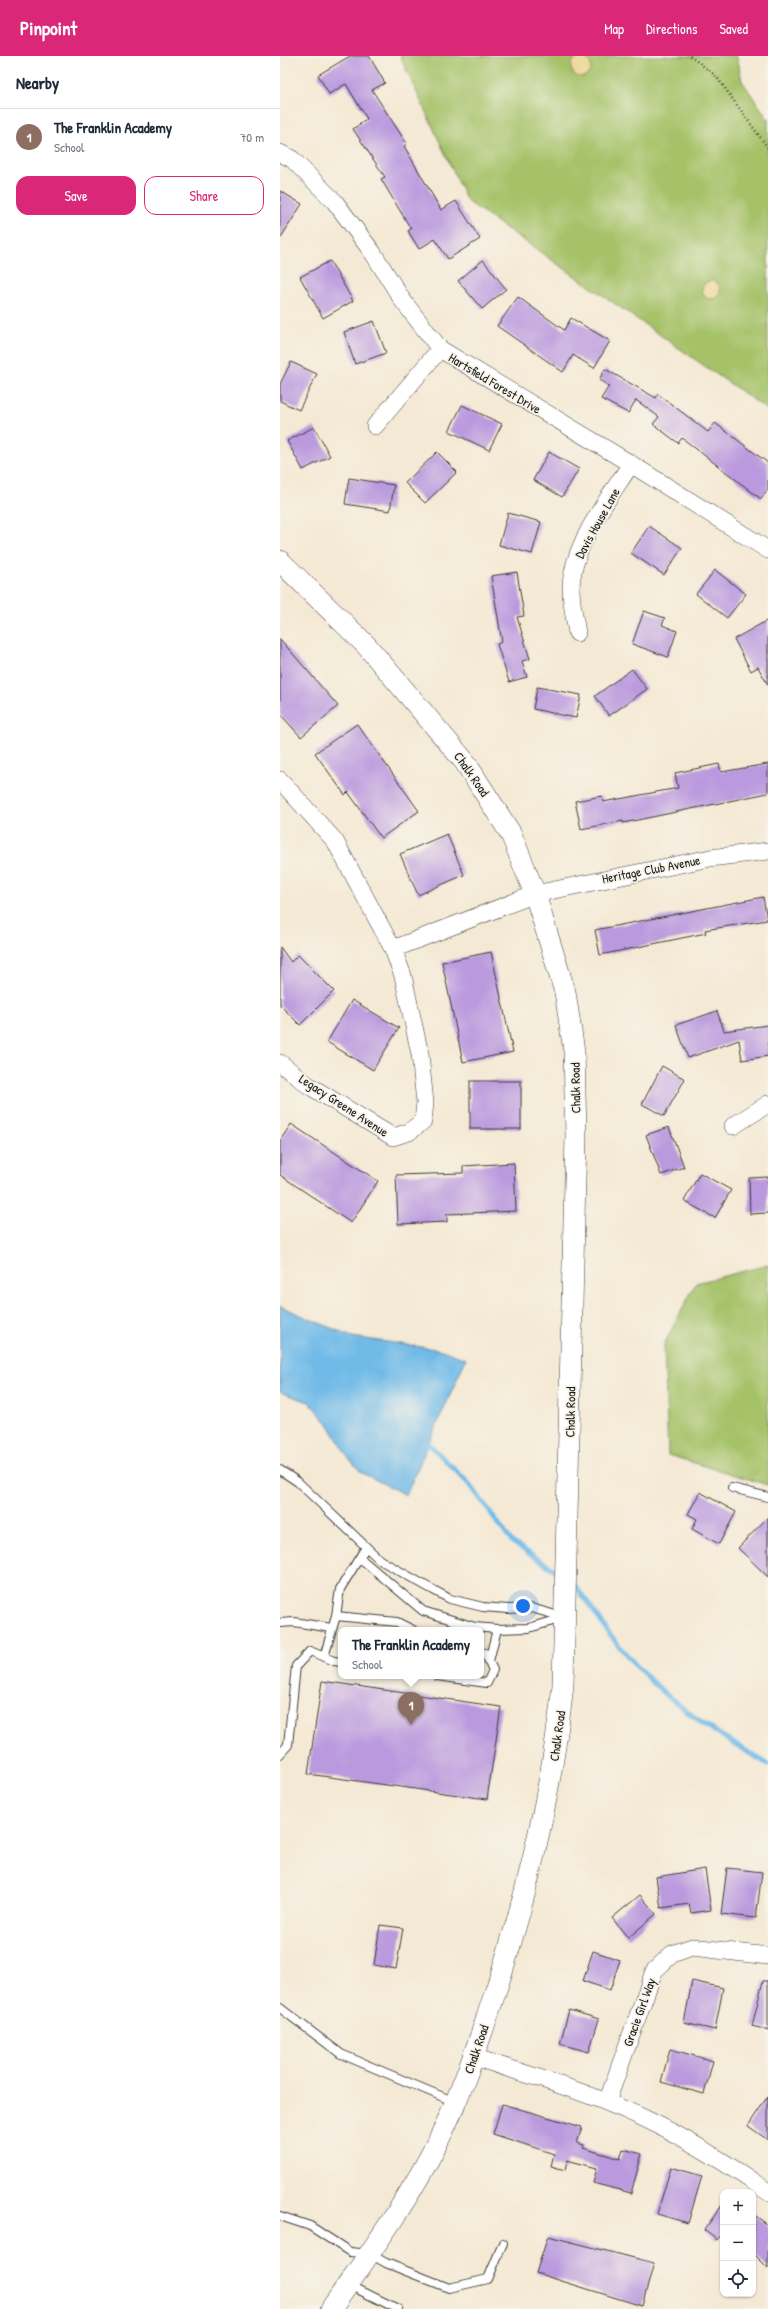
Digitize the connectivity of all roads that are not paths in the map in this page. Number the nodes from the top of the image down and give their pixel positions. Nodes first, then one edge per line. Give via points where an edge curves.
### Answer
1 (280, 153) edge
2 (440, 350) junction
3 (375, 426) dead end
4 (631, 464) junction
5 (768, 550) edge
6 (280, 561) edge
7 (577, 633) dead end
8 (280, 780) edge
9 (768, 851) edge
10 (535, 894) junction
11 (393, 949) junction
12 (280, 1062) edge
13 (768, 1104) edge
14 (733, 1126) dead end
15 (280, 1470) edge
16 (732, 1488) dead end
17 (768, 1497) edge
18 (366, 1547) junction
19 (360, 1558) junction
20 (336, 1616) junction
21 (566, 1617) junction
22 (280, 1623) edge
23 (407, 1627) edge
24 (475, 1627) edge
25 (332, 1628) junction
26 (484, 1628) edge
27 (497, 1630) junction
28 (484, 1654) edge
29 (324, 1657) junction
30 (338, 1661) edge
31 (488, 1661) junction
32 (458, 1679) edge
33 (280, 1754) edge
34 (768, 1956) edge
35 (280, 2008) edge
36 (474, 2057) junction
37 (456, 2102) junction
38 (607, 2102) junction
39 (768, 2192) edge
40 (280, 2216) edge
41 (503, 2243) dead end
42 (370, 2254) junction
43 (348, 2284) junction
44 (331, 2309) edge
45 (398, 2309) edge

1 - 2 street, Hartsfield Forest Drive via 292,159 335,202
2 - 3 street
2 - 4 street, Hartsfield Forest Drive
4 - 5 street, Hartsfield Forest Drive
4 - 7 street, Davis House Lane via 580,549 572,573 572,607
6 - 10 street, Chalk Road via 366,645 465,762 511,834
8 - 11 street, Legacy Greene Avenue via 335,841
9 - 10 street, Heritage Club Avenue via 710,858
10 - 11 street
10 - 21 street, Chalk Road via 565,992 574,1051 576,1144
11 - 12 street, Legacy Greene Avenue via 420,1054 425,1103 423,1121 409,1132 393,1137 308,1085
13 - 14 street
15 - 18 lane via 298,1482
16 - 17 lane
18 - 19 lane
18 - 21 lane via 380,1560 450,1598 483,1607 531,1608
19 - 20 lane via 340,1589
19 - 24 lane via 423,1611
20 - 23 lane via 397,1622
20 - 25 lane
21 - 27 lane via 529,1628
21 - 36 street, Chalk Road via 559,1726 539,1842
22 - 25 lane via 294,1622
25 - 29 lane
26 - 27 lane
27 - 31 lane
28 - 31 lane
29 - 30 lane
29 - 33 lane via 310,1651 296,1666 288,1745
31 - 32 lane via 493,1670 487,1683
34 - 38 street, Gracie Girl Way via 692,1947 672,1954 654,1971
35 - 37 lane via 341,2054
36 - 37 street, Chalk Road
36 - 38 street
37 - 42 street, Chalk Road via 413,2187
38 - 39 street via 667,2129 719,2157
40 - 42 lane via 310,2226 350,2252
41 - 42 lane via 488,2279 448,2288
42 - 43 street, Chalk Road
43 - 44 street, Chalk Road
43 - 45 lane

